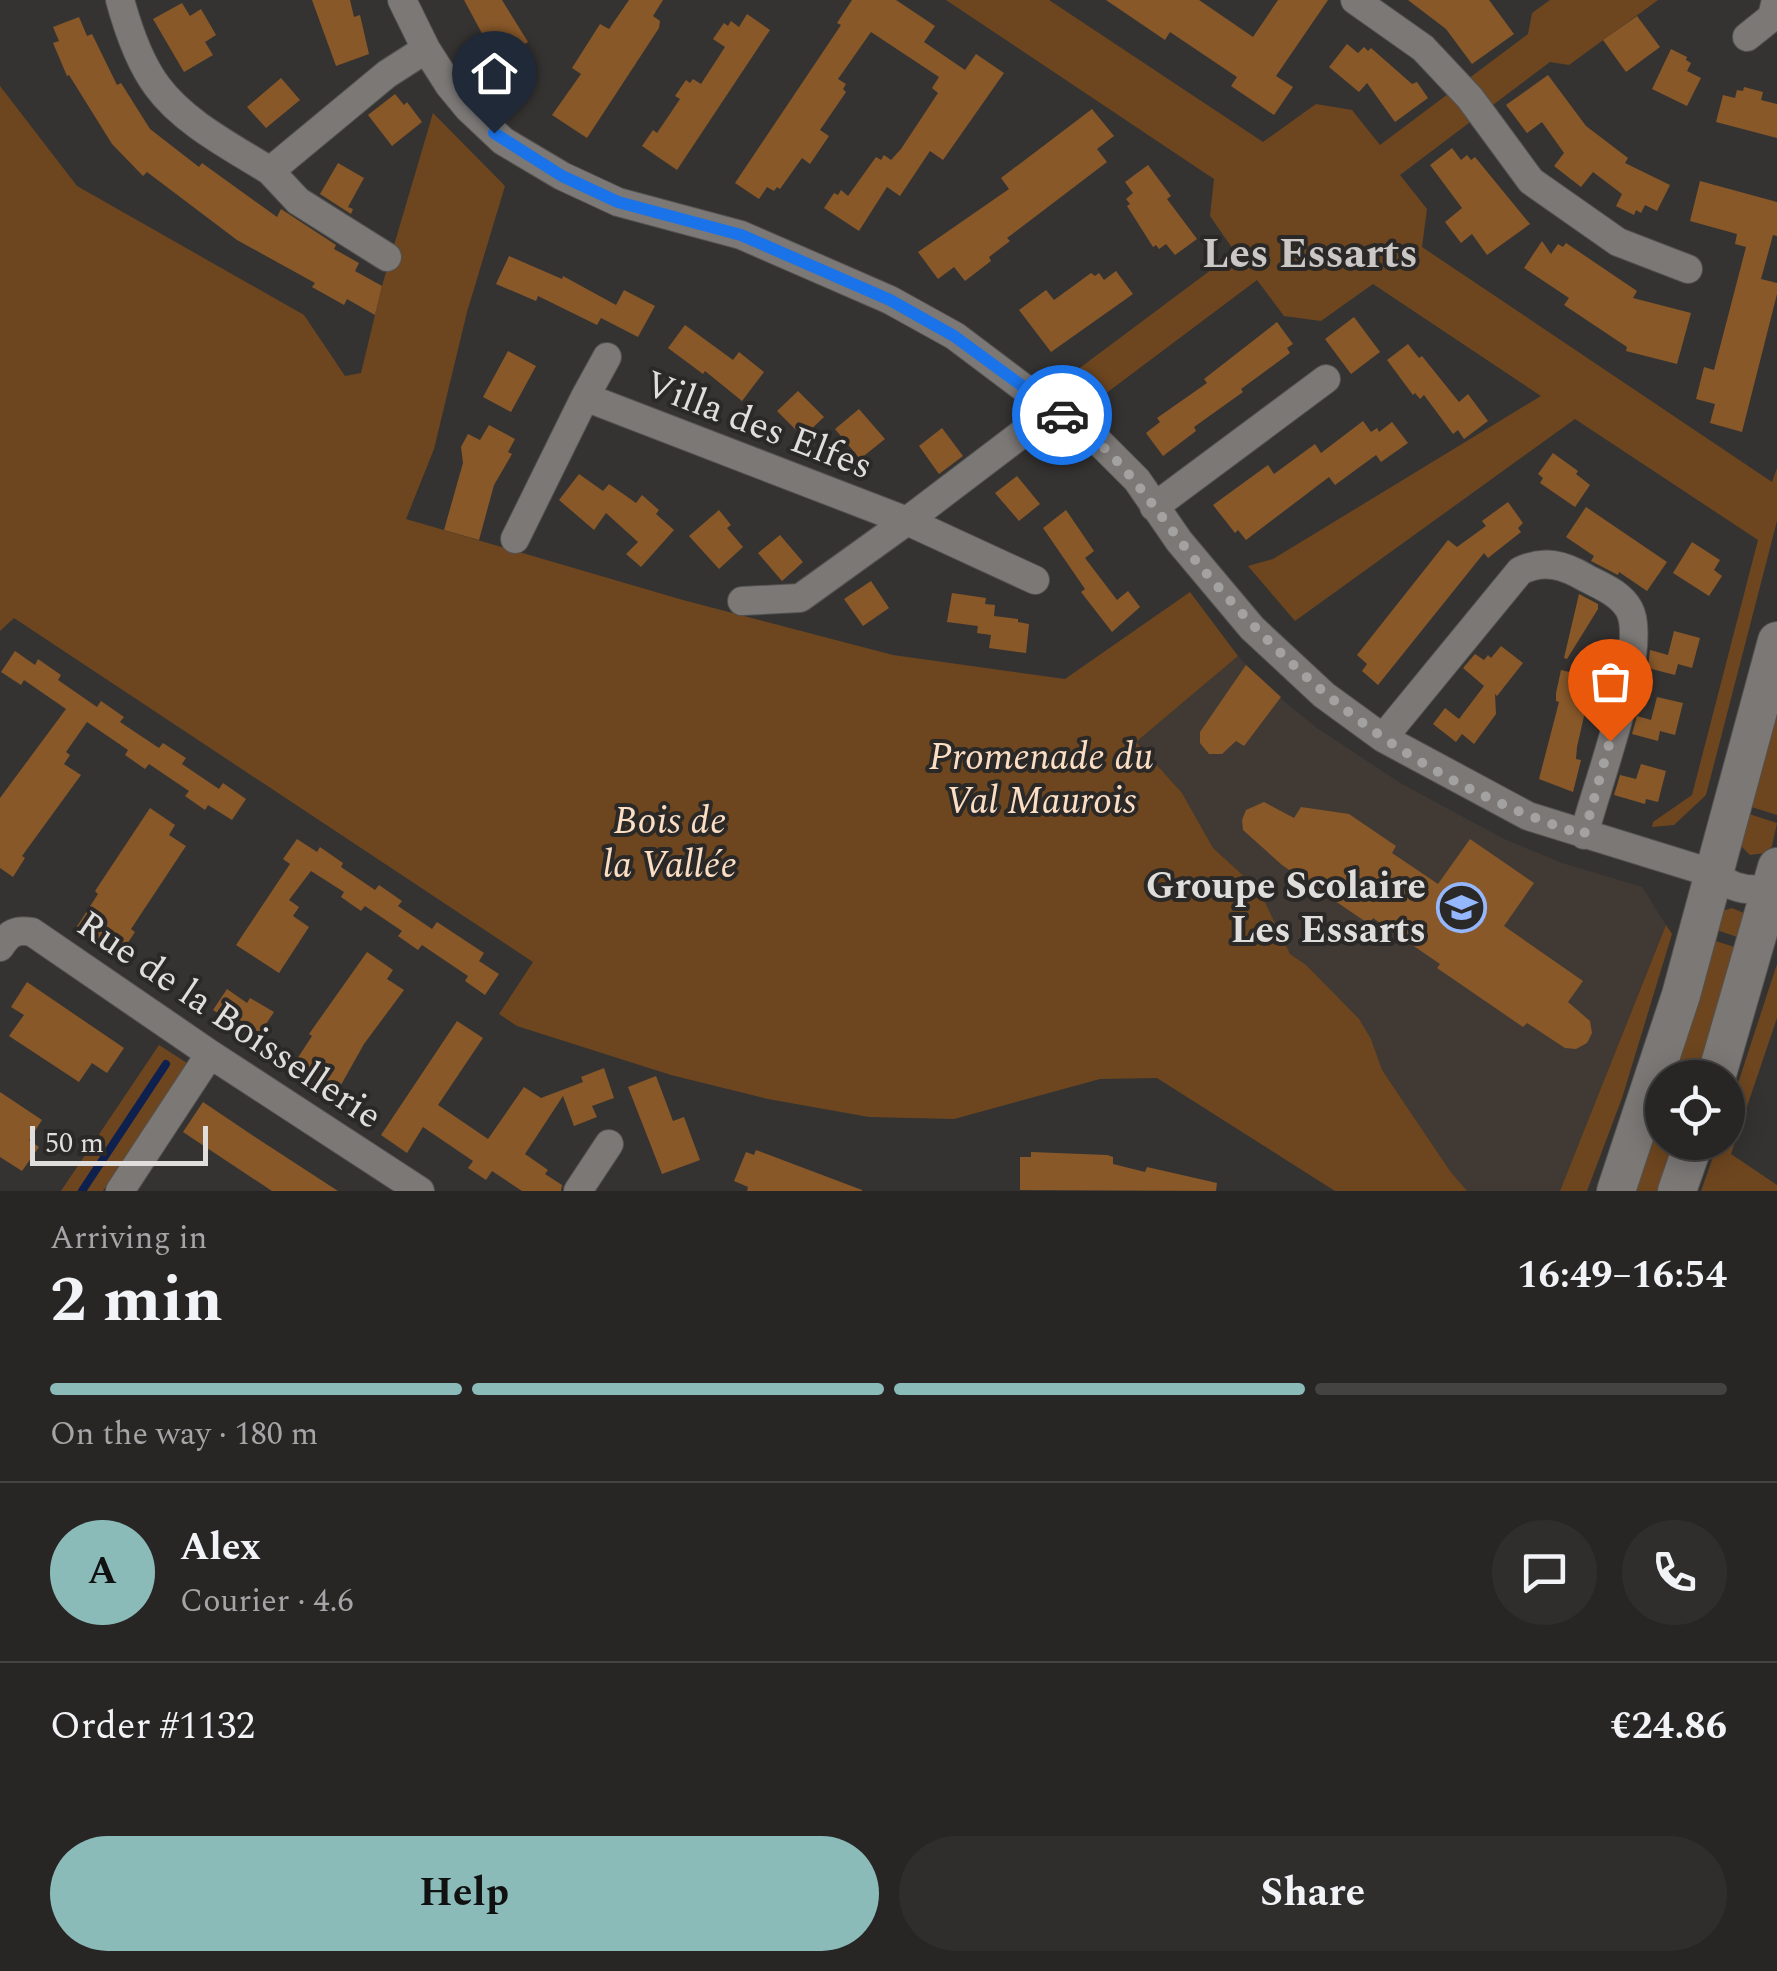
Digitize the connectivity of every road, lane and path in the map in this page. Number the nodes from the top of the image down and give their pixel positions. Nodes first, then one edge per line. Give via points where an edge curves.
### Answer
1 (120, 0) edge
2 (402, 0) edge
3 (1355, 0) edge
4 (1776, 0) edge
5 (1747, 37) dead end
6 (426, 49) junction
7 (270, 171) junction
8 (387, 257) dead end
9 (1688, 269) dead end
10 (607, 357) dead end
11 (1326, 379) dead end
12 (585, 397) junction
13 (1053, 410) junction
14 (1154, 506) junction
15 (907, 521) junction
16 (514, 539) dead end
17 (1035, 580) dead end
18 (742, 601) dead end
19 (1777, 641) edge
20 (1383, 738) junction
21 (1584, 835) junction
22 (1715, 874) junction
23 (1775, 881) edge
24 (0, 947) edge
25 (210, 1054) junction
26 (1721, 1060) edge
27 (609, 1144) dead end
28 (1688, 1160) edge
29 (120, 1191) edge
30 (420, 1191) edge
31 (578, 1191) edge
32 (1616, 1191) edge
33 (1677, 1191) edge

1 - 7 street via 158,87 199,125
2 - 6 street
3 - 9 street via 1423,48 1470,98 1531,182 1618,242
4 - 5 street via 1772,17
6 - 7 street
6 - 13 street via 468,108 503,142 562,176 634,208 741,235 890,300 954,336
7 - 8 street via 298,200
10 - 12 street, Villa des Elfes
11 - 14 street
12 - 15 street, Villa des Elfes
12 - 16 street, Villa des Elfes
13 - 14 street via 1087,430
13 - 15 street, Villa des Elfes
14 - 20 street via 1252,628 1324,695
15 - 17 street, Villa des Elfes
15 - 18 street, Villa des Elfes via 800,598
19 - 22 main road
20 - 21 street via 1528,816
20 - 21 street via 1520,571 1543,564 1570,569 1619,597 1634,623 1632,665
21 - 22 street
22 - 23 street
22 - 32 main road
23 - 26 main road
24 - 25 street, Rue de la Boissellerie via 19,930 32,932
25 - 29 street
25 - 30 street, Rue de la Boissellerie
27 - 31 street
28 - 33 main road

